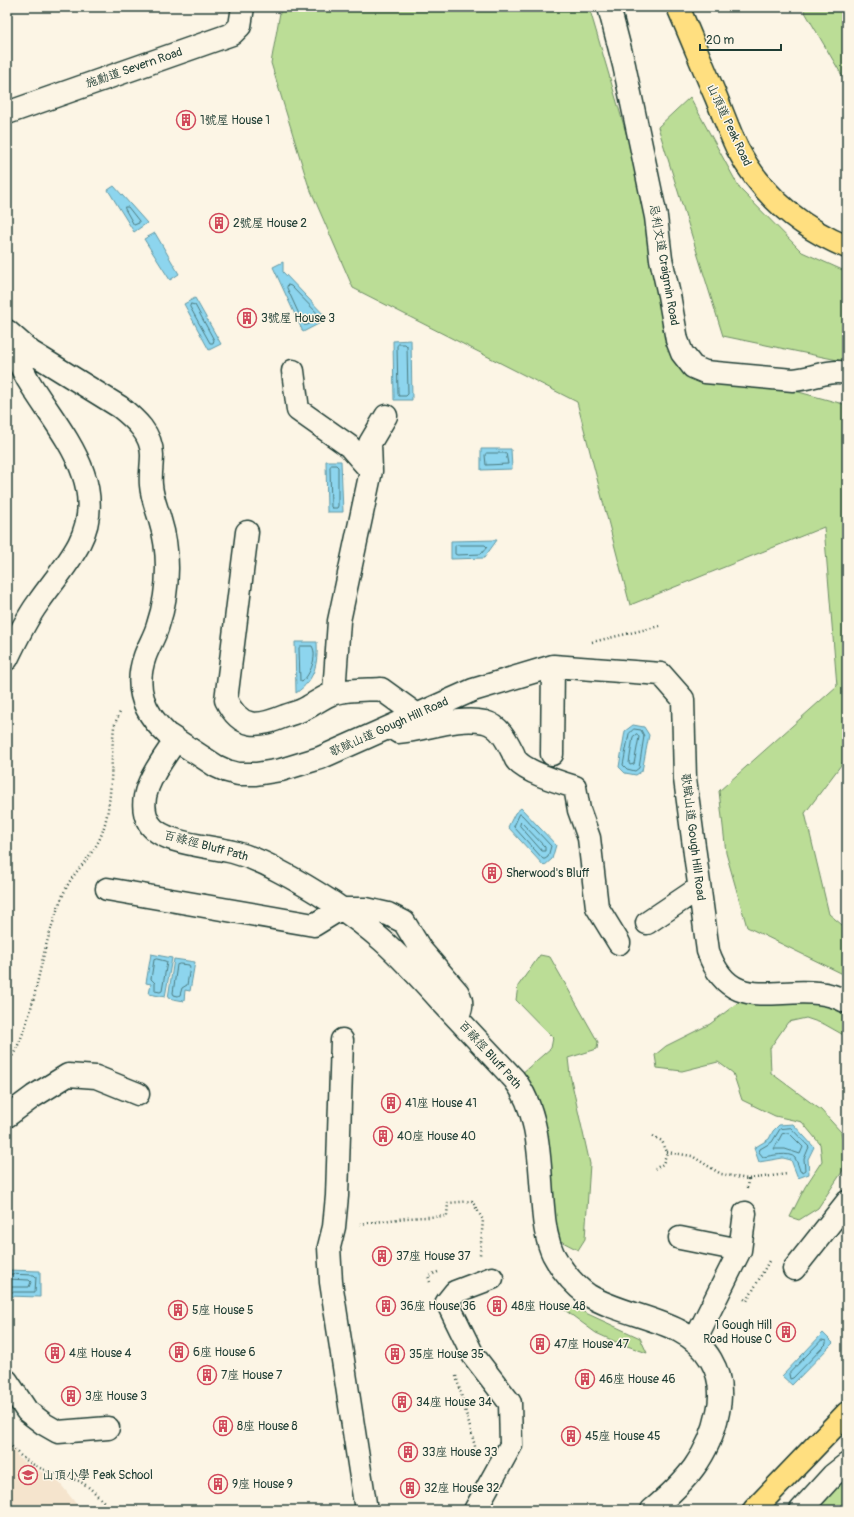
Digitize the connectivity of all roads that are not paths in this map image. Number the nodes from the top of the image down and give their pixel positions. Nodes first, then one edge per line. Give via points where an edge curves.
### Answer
1 (243, 7) edge
2 (609, 7) edge
3 (678, 7) edge
4 (7, 113) edge
5 (847, 247) edge
6 (7, 330) edge
7 (7, 340) edge
8 (293, 371) dead end
9 (847, 373) edge
10 (386, 416) dead end
11 (371, 472) junction
12 (247, 532) dead end
13 (7, 659) edge
14 (553, 666) junction
15 (334, 693) junction
16 (417, 715) junction
17 (373, 734) junction
18 (175, 741) junction
19 (552, 754) dead end
20 (699, 888) junction
21 (107, 889) dead end
22 (340, 909) junction
23 (647, 923) dead end
24 (619, 942) dead end
25 (847, 1002) edge
26 (342, 1040) dead end
27 (138, 1094) dead end
28 (7, 1116) edge
29 (847, 1202) edge
30 (746, 1203) road end
31 (680, 1238) dead end
32 (740, 1250) junction
33 (794, 1269) dead end
34 (492, 1278) road end
35 (695, 1340) junction
36 (7, 1381) edge
37 (847, 1414) edge
38 (108, 1428) dead end
39 (847, 1464) edge
40 (366, 1510) edge
41 (474, 1510) edge
42 (652, 1510) edge
43 (754, 1510) edge
44 (801, 1510) edge

1 - 4 street, 施勳道 Severn Road via 241,21 232,34
2 - 9 street, 忌利文道 Craigmin Road via 656,216 661,259 678,340 685,358 693,367 712,373 793,380 831,371
3 - 5 main road, 山頂道 Peak Road via 736,146 754,176 790,214 819,234
6 - 18 street, 歌賦山道 Gough Hill Road via 31,352 120,407 147,434 150,441 151,486 164,536 167,583 159,624 142,667 140,685 144,704 154,721
7 - 13 street via 28,380 79,461 88,489 89,511 79,544 28,618
8 - 11 street via 298,410 349,446
10 - 11 street via 370,443
11 - 15 street via 339,621
12 - 15 street via 226,700 231,710 246,722 266,724 300,712
14 - 16 street, 歌賦山道 Gough Hill Road via 473,690
14 - 19 street
14 - 20 street, 歌賦山道 Gough Hill Road via 661,674 683,699 685,779
15 - 16 street via 381,689
16 - 17 street, 歌賦山道 Gough Hill Road
17 - 18 street, 歌賦山道 Gough Hill Road via 314,760 256,774 227,771
17 - 24 street via 407,731 454,722 486,723 497,729 505,738 517,761 549,779 575,787 579,810 589,838 597,907
18 - 22 street, 百祿徑 Bluff Path via 147,787 146,814 153,828 171,839 232,852 259,861 298,881
20 - 23 street
20 - 25 street, 歌賦山道 Gough Hill Road via 708,951 716,968 728,983 752,994 818,992
21 - 22 street via 314,925
22 - 35 street, 百祿徑 Bluff Path via 383,941 522,1090 529,1103 535,1126 548,1240 569,1277 577,1286 604,1303 679,1331
26 - 40 street via 337,1196 334,1227 328,1246 330,1282
27 - 28 street via 96,1077 68,1075
29 - 33 street
30 - 32 street
31 - 32 street
32 - 35 street
34 - 41 street via 455,1292 446,1302 473,1355 510,1403 511,1445
35 - 42 street, 百祿徑 Bluff Path via 709,1356 718,1374 721,1392 717,1417 706,1447 689,1475
36 - 38 street via 27,1411 58,1432
37 - 43 main road
39 - 44 street via 833,1475

